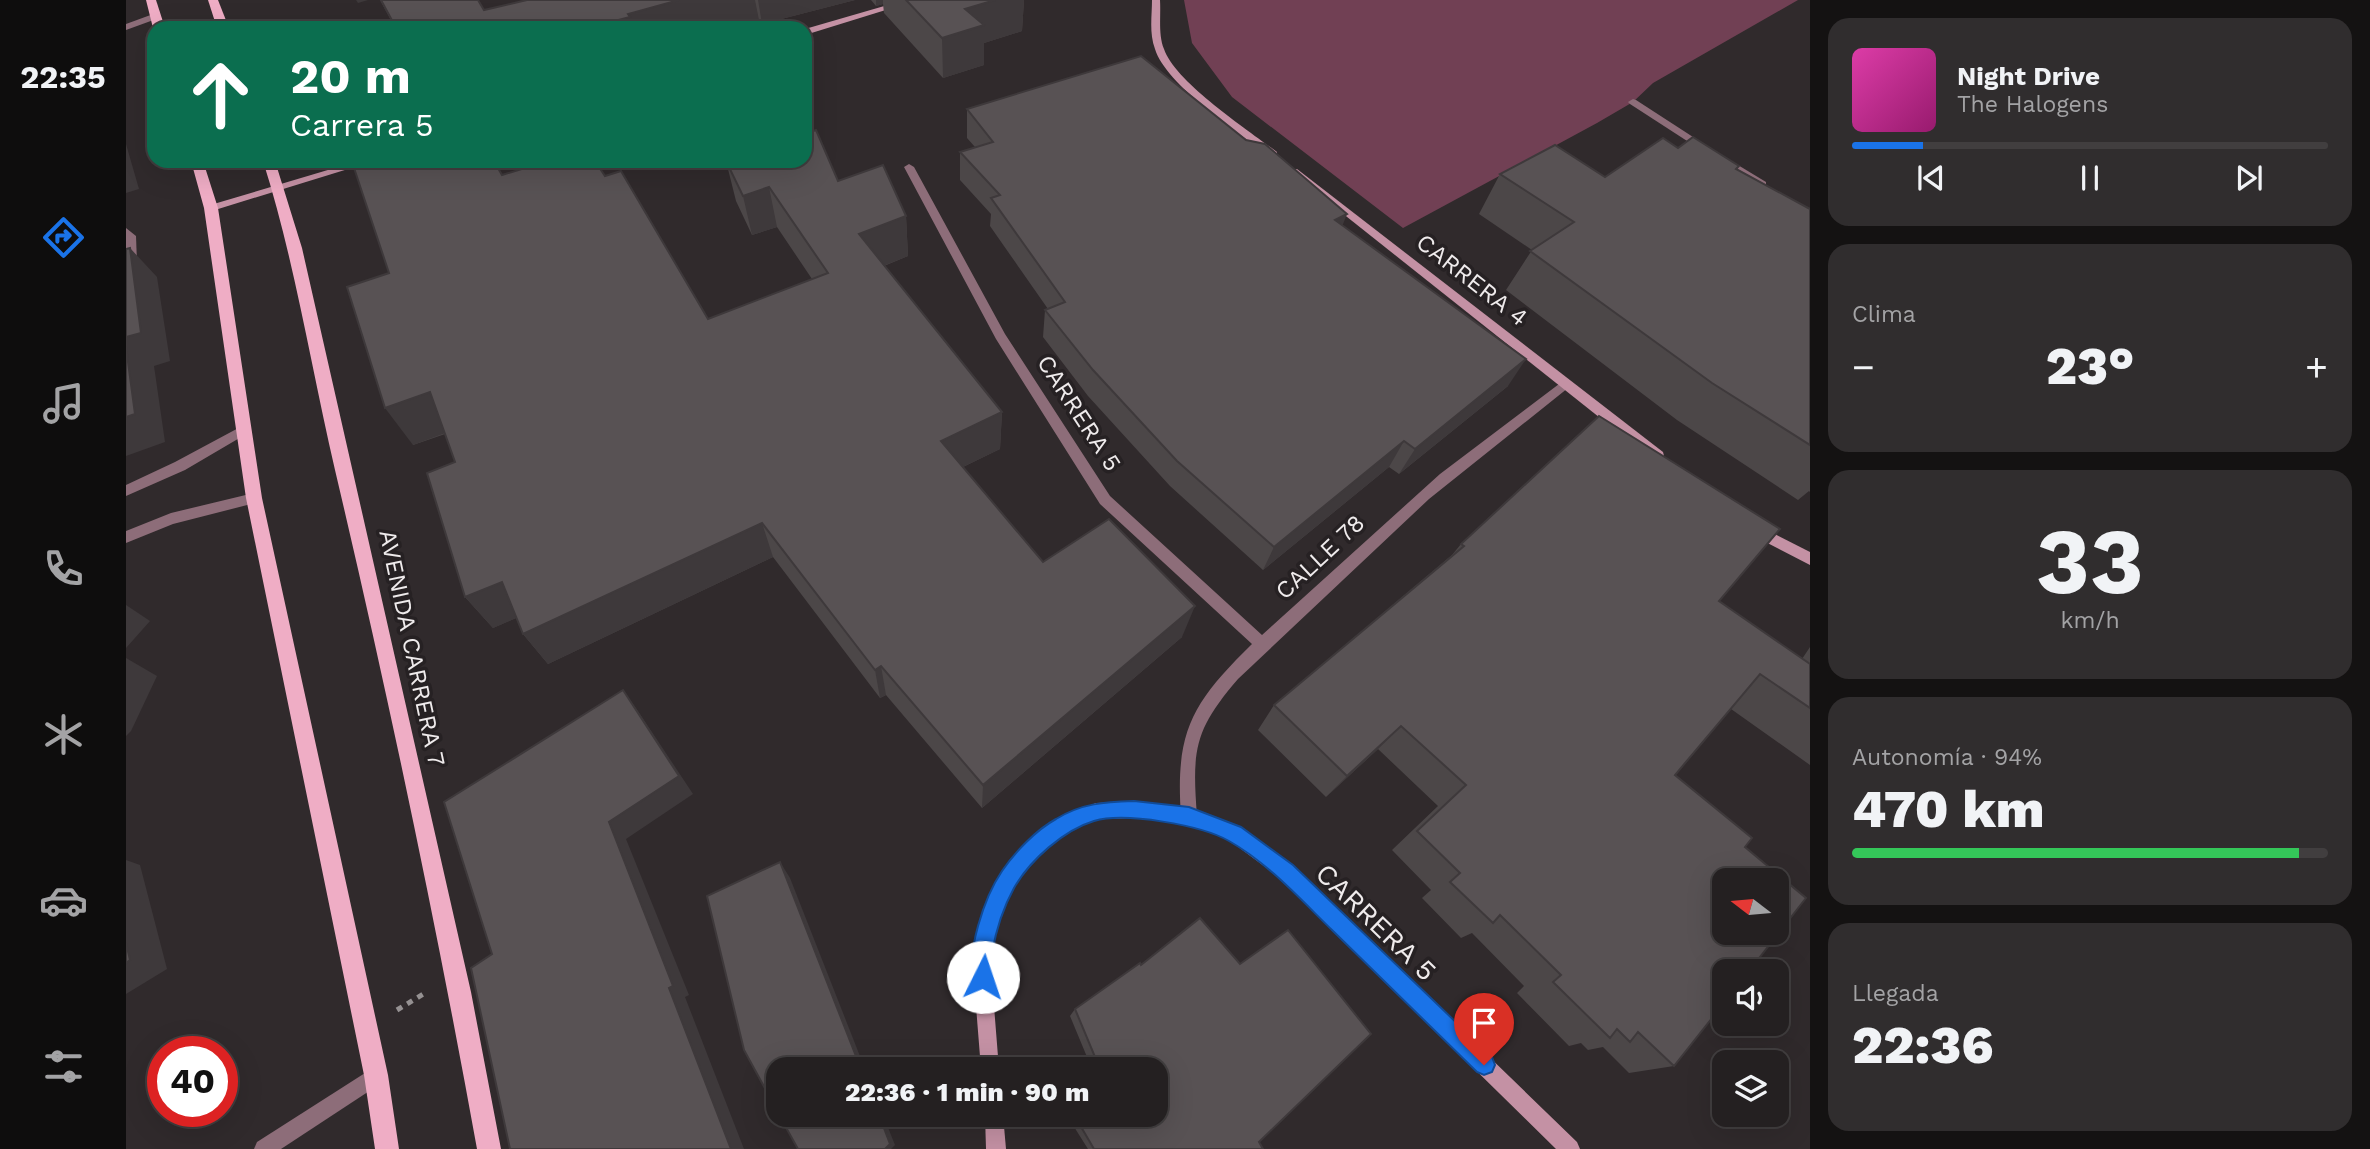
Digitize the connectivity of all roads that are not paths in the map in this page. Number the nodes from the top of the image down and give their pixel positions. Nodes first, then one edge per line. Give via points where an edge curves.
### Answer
1 (151, 0) edge
2 (213, 0) edge
3 (914, 0) edge
4 (1156, 0) edge
5 (158, 21) edge
6 (220, 21) edge
7 (147, 24) edge
8 (126, 27) edge
9 (812, 30) edge
10 (1633, 102) dead end
11 (909, 167) dead end
12 (199, 168) edge
13 (271, 168) edge
14 (345, 168) edge
15 (278, 188) junction
16 (1774, 192) edge
17 (211, 208) junction
18 (126, 232) edge
19 (126, 270) edge
20 (1567, 384) junction
21 (244, 430) junction
22 (1672, 467) edge
23 (126, 491) edge
24 (254, 498) junction
25 (1746, 525) edge
26 (126, 537) edge
27 (1810, 559) edge
28 (1262, 644) junction
29 (1189, 816) junction
30 (989, 1057) edge
31 (376, 1075) junction
32 (995, 1127) edge
33 (264, 1149) edge
34 (387, 1149) edge
35 (489, 1149) edge
36 (996, 1149) edge
37 (1570, 1149) edge

1 - 5 main road
2 - 6 main road
3 - 9 street
4 - 20 street, CARRERA 4 via 1156,34 1162,57 1182,79
7 - 8 street
10 - 16 street
11 - 28 street, CARRERA 5 via 1000,336 1105,500
12 - 17 main road
13 - 15 main road, AVENIDA CARRERA 7
14 - 15 street
15 - 17 street
15 - 35 main road, AVENIDA CARRERA 7 via 355,515
17 - 21 main road
18 - 19 street via 131,236 131,262
20 - 22 street, CARRERA 4
20 - 28 street, CALLE 78 via 1465,461
21 - 23 street
21 - 24 main road
24 - 26 street via 171,519
24 - 31 main road
25 - 27 street
28 - 29 street, CALLE 78 via 1196,724 1190,745
29 - 30 street, CARRERA 5 via 1096,811 1062,825 1008,879 992,913 981,956
29 - 37 street, CARRERA 5 via 1235,834 1286,872
31 - 33 street
31 - 34 main road
32 - 36 street

